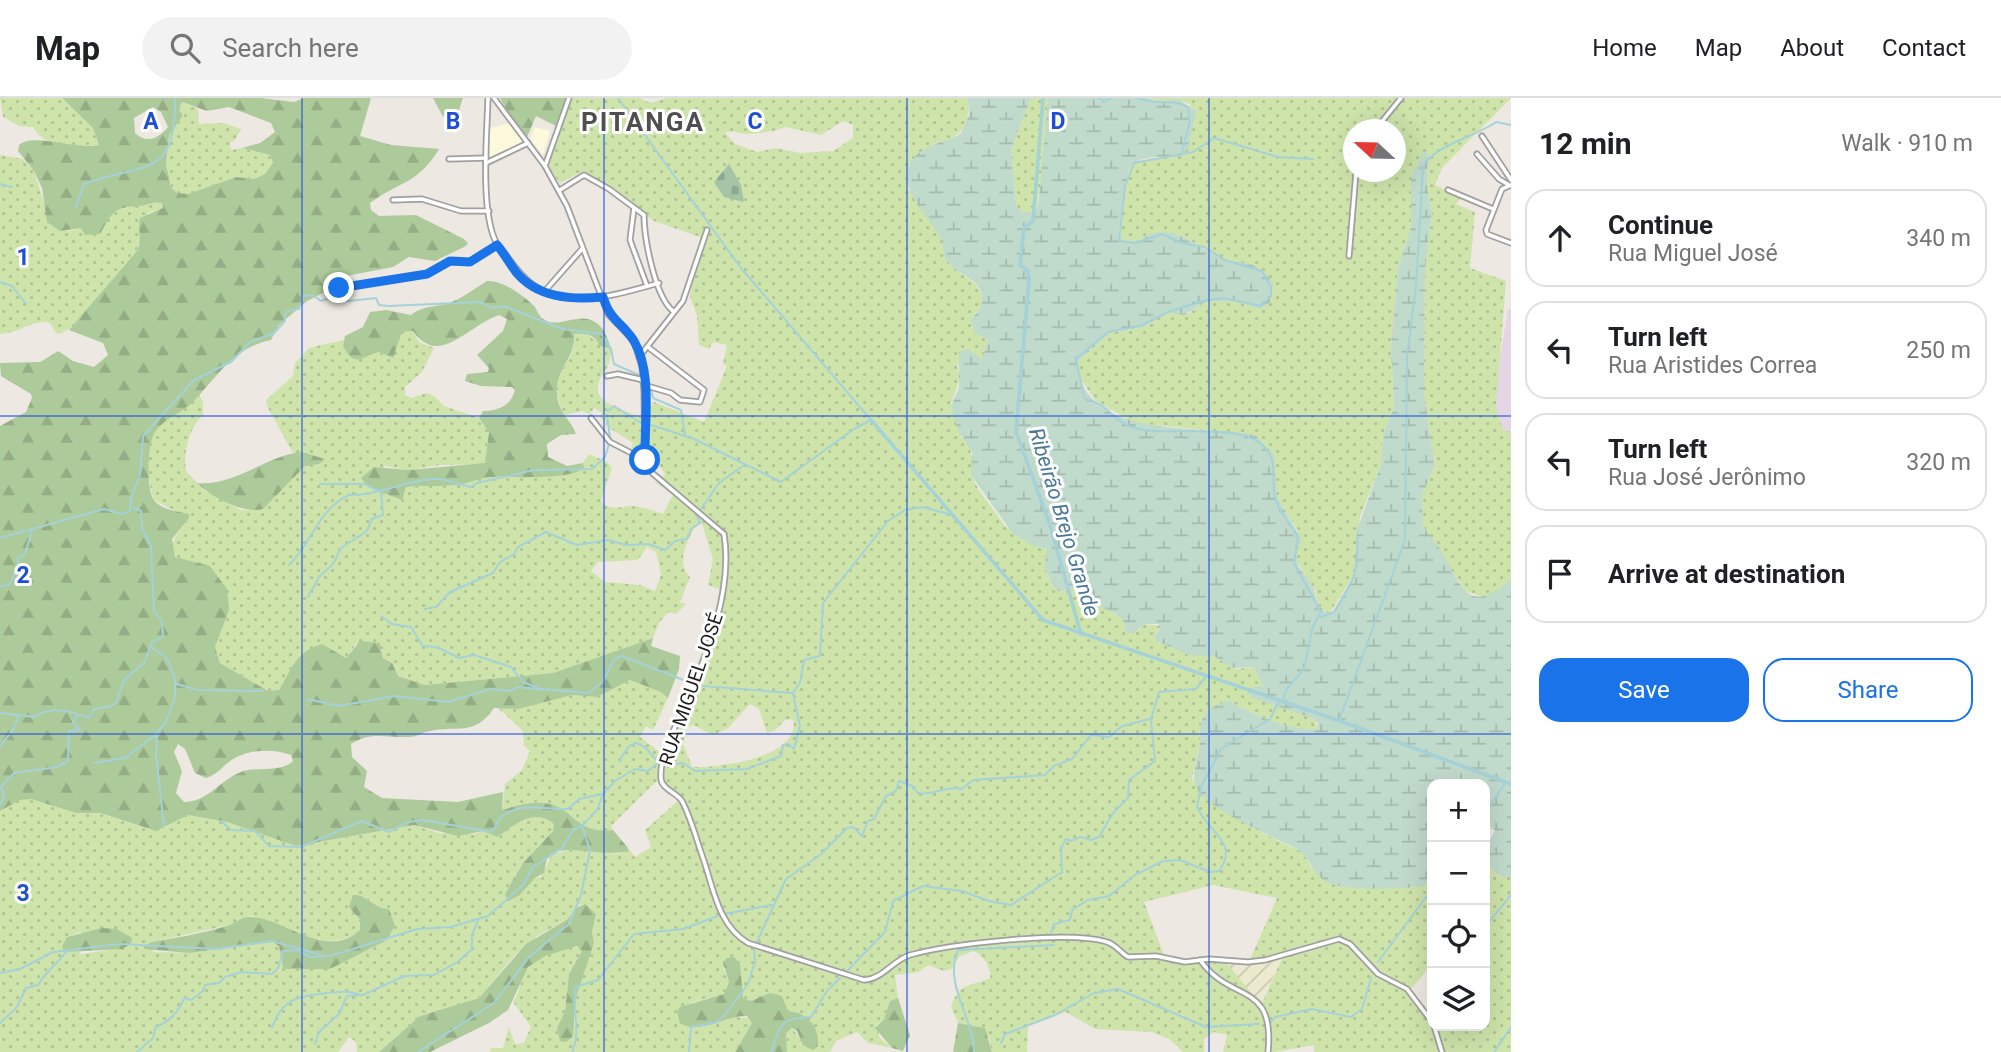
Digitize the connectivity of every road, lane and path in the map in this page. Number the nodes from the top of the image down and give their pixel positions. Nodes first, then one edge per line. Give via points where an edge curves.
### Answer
1 (488, 98) edge
2 (494, 98) edge
3 (569, 98) edge
4 (1401, 98) edge
5 (1383, 119) edge
6 (1482, 136) dead end
7 (528, 143) junction
8 (1477, 154) dead end
9 (449, 159) dead end
10 (486, 161) junction
11 (545, 166) junction
12 (1355, 182) edge
13 (1510, 183) edge
14 (1448, 190) dead end
15 (559, 191) junction
16 (393, 200) dead end
17 (634, 208) junction
18 (1493, 209) junction
19 (489, 211) junction
20 (707, 230) dead end
21 (1511, 243) edge
22 (497, 245) junction
23 (582, 248) junction
24 (1349, 256) dead end
25 (659, 283) junction
26 (647, 286) junction
27 (339, 288) dead end
28 (544, 292) junction
29 (603, 297) junction
30 (673, 311) junction
31 (648, 347) junction
32 (639, 357) junction
33 (607, 376) dead end
34 (644, 383) junction
35 (591, 418) dead end
36 (645, 460) junction
37 (1200, 960) junction
38 (1427, 1016) edge
39 (1435, 1031) edge
40 (1268, 1052) edge
41 (1442, 1052) edge

1 - 10 street
2 - 7 street
3 - 11 street
4 - 5 street
6 - 13 street
7 - 10 street
7 - 11 street
8 - 13 street via 1499,179
9 - 10 street
10 - 19 street
11 - 15 street
12 - 24 street
13 - 18 street
14 - 18 street
15 - 17 street via 583,175
15 - 23 street
16 - 19 street
17 - 25 street via 644,215 644,238
17 - 26 street via 630,240
18 - 21 street via 1487,234
19 - 22 street
20 - 30 street via 691,284
22 - 27 street via 470,262 450,261 427,274
22 - 28 street via 515,271
23 - 28 street
23 - 29 street
25 - 26 street
25 - 30 street via 664,302
26 - 29 street
28 - 29 street via 567,298
29 - 32 street via 610,317 634,341
30 - 31 street
31 - 32 street
31 - 34 street via 704,394 700,402 691,402
32 - 34 street
33 - 34 street via 618,374
34 - 36 street
35 - 36 street via 610,442
36 - 37 street, RUA MIGUEL JOSÉ via 656,479 724,534 724,589 698,677 667,747 661,778 681,799 720,910 734,933 748,943 864,980 908,956 1017,940 1098,940 1113,944 1128,957
37 - 38 street via 1265,960 1342,939 1374,971 1407,989
37 - 40 street via 1216,978 1248,993 1259,1004 1269,1028
39 - 41 street

